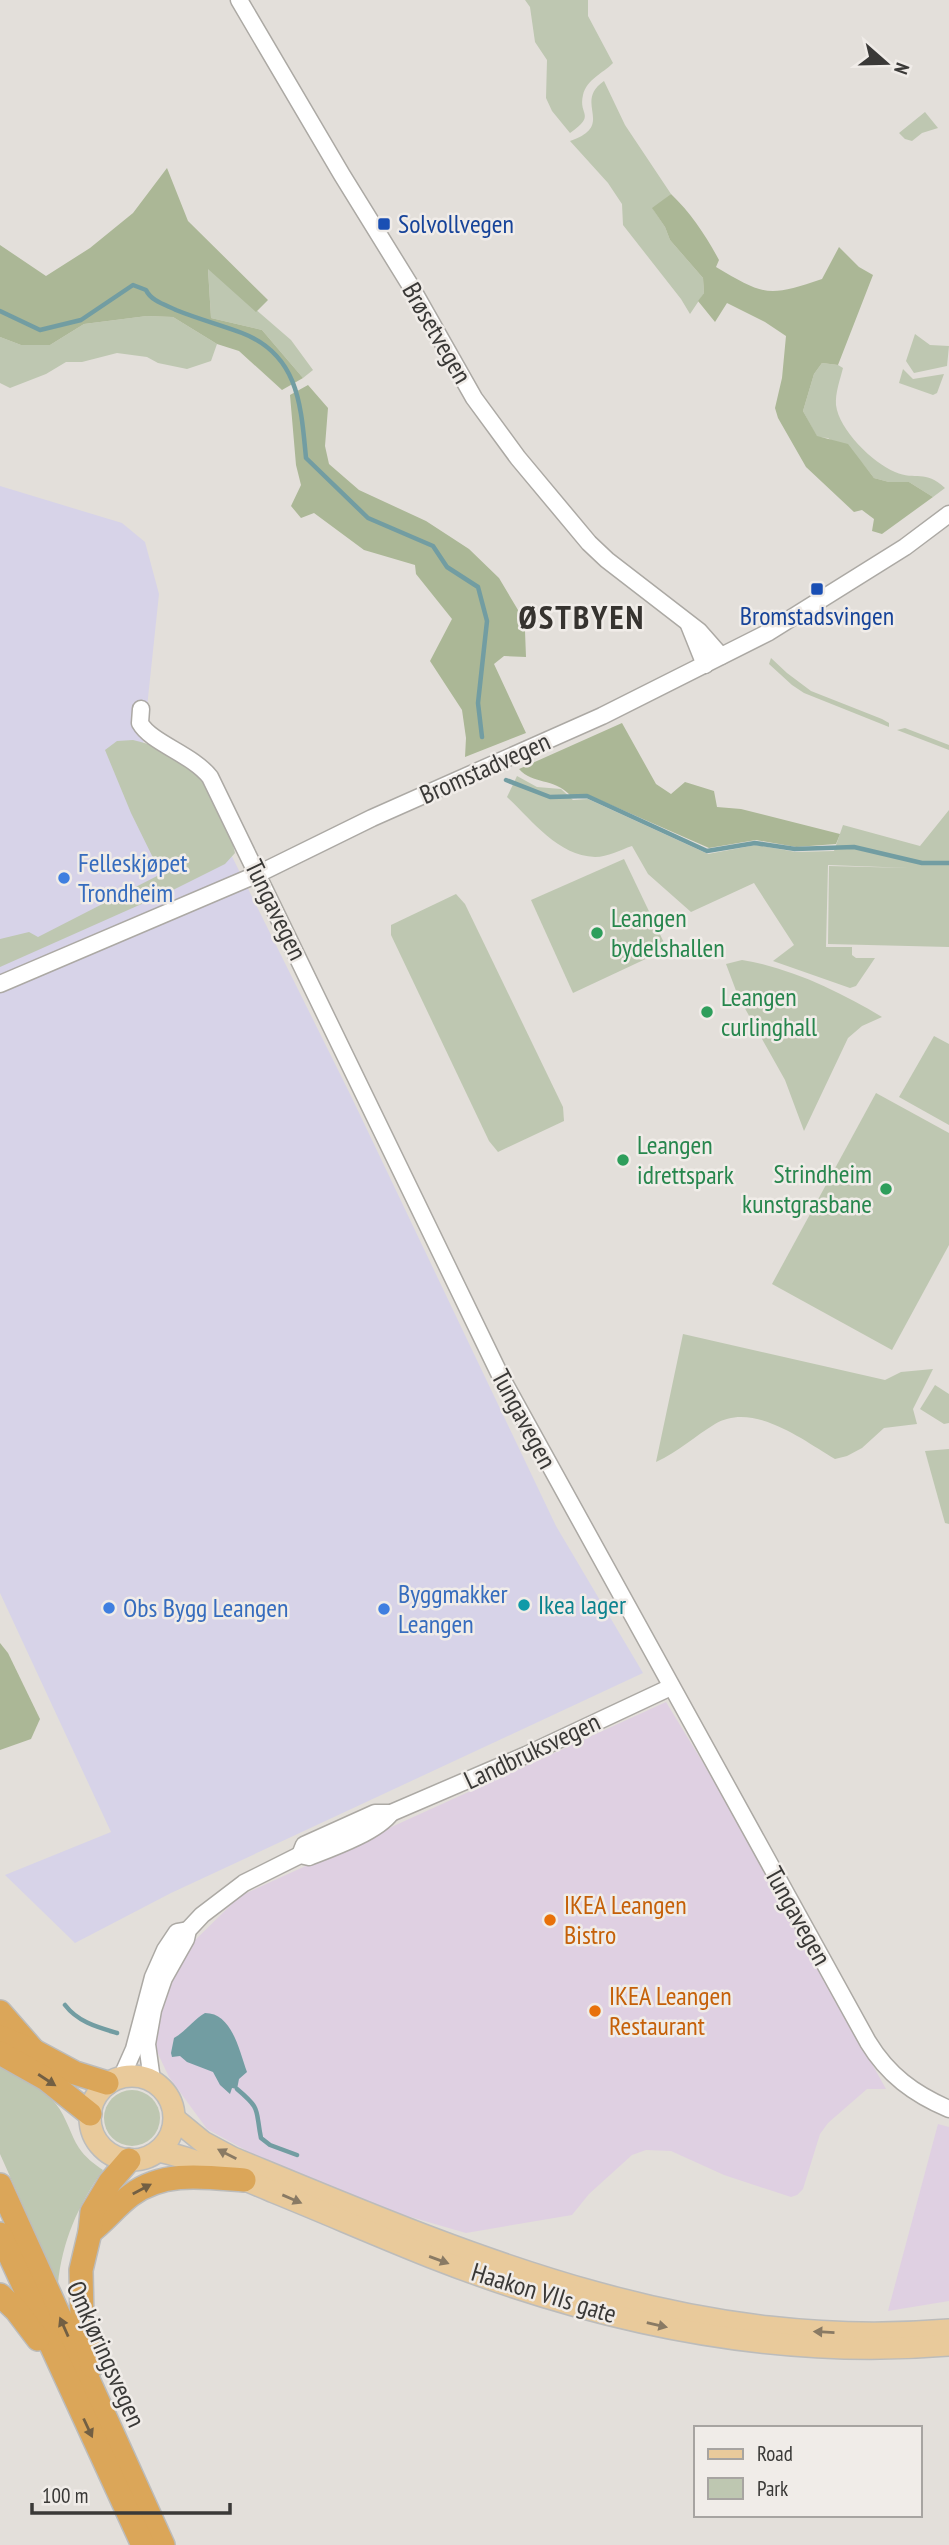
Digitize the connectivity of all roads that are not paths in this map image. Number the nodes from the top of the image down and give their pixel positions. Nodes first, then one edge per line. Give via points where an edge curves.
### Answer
1 (239, 0) edge
2 (949, 514) edge
3 (688, 623) junction
4 (721, 656) junction
5 (705, 665) junction
6 (141, 709) dead end
7 (258, 874) junction
8 (0, 984) edge
9 (671, 1687) junction
10 (188, 1930) junction
11 (0, 2012) edge
12 (0, 2037) edge
13 (34, 2050) junction
14 (0, 2053) edge
15 (115, 2080) junction
16 (152, 2080) junction
17 (949, 2109) edge
18 (90, 2114) junction
19 (175, 2119) junction
20 (159, 2151) junction
21 (130, 2160) junction
22 (244, 2180) junction
23 (0, 2185) edge
24 (90, 2232) junction
25 (0, 2234) edge
26 (0, 2295) edge
27 (949, 2330) edge
28 (949, 2345) edge
29 (60, 2366) junction
30 (92, 2390) junction
31 (143, 2545) edge
32 (163, 2545) edge

1 - 3 street, Brøsetvegen via 474,398 589,543
2 - 4 street, Bromstadvegen via 769,632
3 - 4 street, Brøsetvegen
3 - 5 street
4 - 5 street, Bromstadvegen
5 - 7 street, Bromstadvegen
6 - 7 street, Tungavegen via 140,723 148,734 186,755 210,777
7 - 8 street, Bromstadvegen
7 - 9 street, Tungavegen via 500,1374
9 - 10 street, Landbruksvegen via 391,1813 385,1822 322,1852 300,1855 244,1883
9 - 17 street, Tungavegen via 878,2059 906,2086
10 - 15 street, Landbruksvegen via 177,1932 159,1961 134,2049
10 - 16 street, Landbruksvegen via 153,2010 147,2044
11 - 13 highway
12 - 13 highway
13 - 15 highway via 75,2073
14 -> 18 highway via 46,2079
15 - 16 main road via 142,2076
15 - 18 main road via 92,2102
16 - 19 main road via 166,2092
18 - 21 main road via 90,2127 104,2150
19 - 20 main road via 173,2131
27 -> 19 main road, Haakon VIIs gate via 876,2334 771,2328 674,2312 563,2284 438,2242 233,2158
20 - 21 main road
20 - 22 main road, Haakon VIIs gate
21 - 24 highway via 92,2212
24 -> 22 highway via 149,2184 183,2176
22 -> 28 main road, Haakon VIIs gate via 432,2258 649,2323 744,2341 821,2348
30 -> 23 highway, Omkjøringsvegen
24 - 30 highway via 80,2291
25 - 29 highway, Omkjøringsvegen
26 - 29 highway
29 -> 31 highway, Omkjøringsvegen
30 - 32 highway, Omkjøringsvegen

